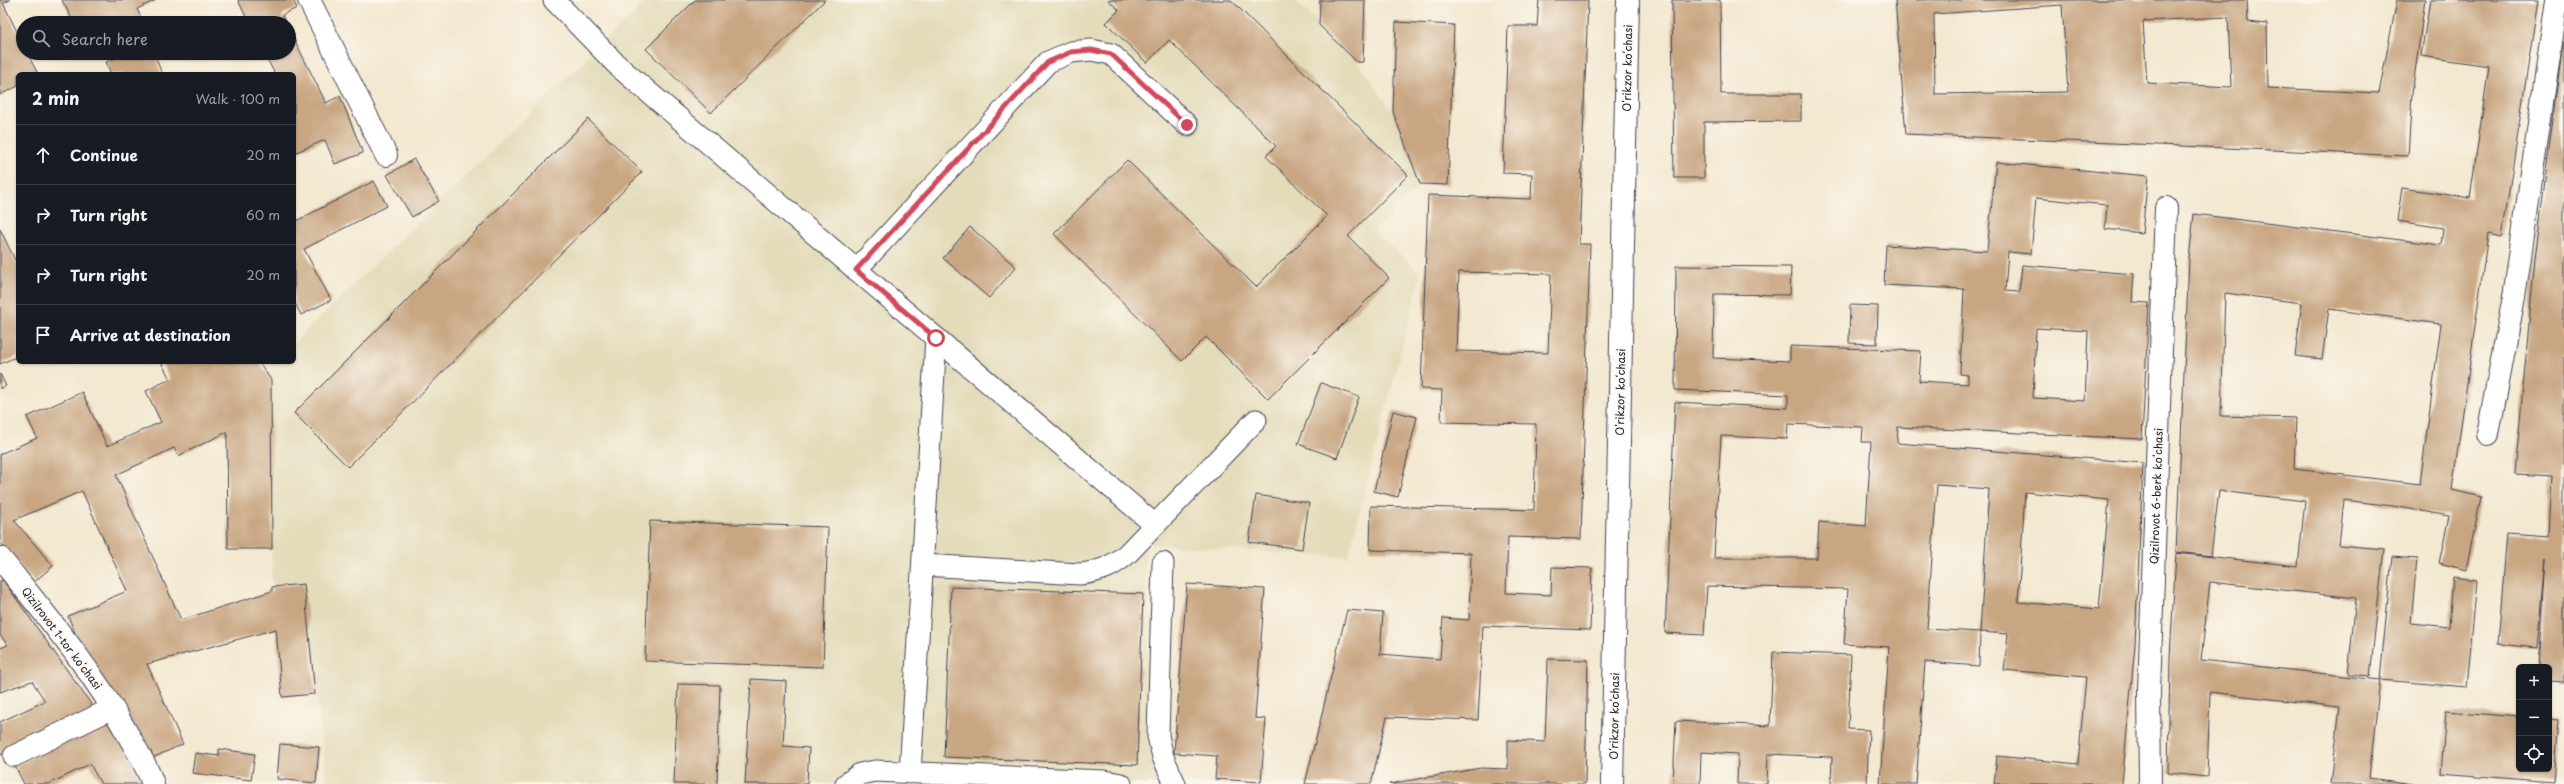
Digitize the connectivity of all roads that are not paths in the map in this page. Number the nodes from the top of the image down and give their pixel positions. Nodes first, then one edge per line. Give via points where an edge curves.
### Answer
1 (309, 0) edge
2 (554, 0) edge
3 (1628, 0) edge
4 (2557, 0) edge
5 (1187, 125) dead end
6 (386, 155) dead end
7 (2166, 208) dead end
8 (856, 270) junction
9 (936, 338) junction
10 (1256, 420) dead end
11 (2488, 434) dead end
12 (1155, 525) junction
13 (0, 558) edge
14 (1163, 563) dead end
15 (923, 566) junction
16 (113, 708) junction
17 (14, 756) dead end
18 (910, 773) junction
19 (153, 784) edge
20 (846, 784) edge
21 (1121, 784) edge
22 (1176, 784) edge
23 (1612, 784) edge
24 (2150, 784) edge

1 - 6 street
2 - 8 lane via 619,67
3 - 23 street, Oʻrikzor koʻchasi
4 - 11 street via 2514,297
5 - 8 lane via 1111,54 1091,50 1071,52 1048,62
7 - 24 street, Qizilrovot 6-berk koʻchasi via 2149,691
8 - 9 lane
9 - 12 lane
9 - 15 lane
10 - 12 lane
12 - 15 lane via 1116,564 1099,572 1080,574
13 - 16 street, Qizilrovot 1-tor koʻchasi via 72,648
14 - 22 lane via 1158,736 1163,756
15 - 18 lane
16 - 17 lane
16 - 19 street, Qizilrovot 1-tor koʻchasi via 149,772
18 - 20 lane via 876,771 860,774
18 - 21 lane via 1105,781

